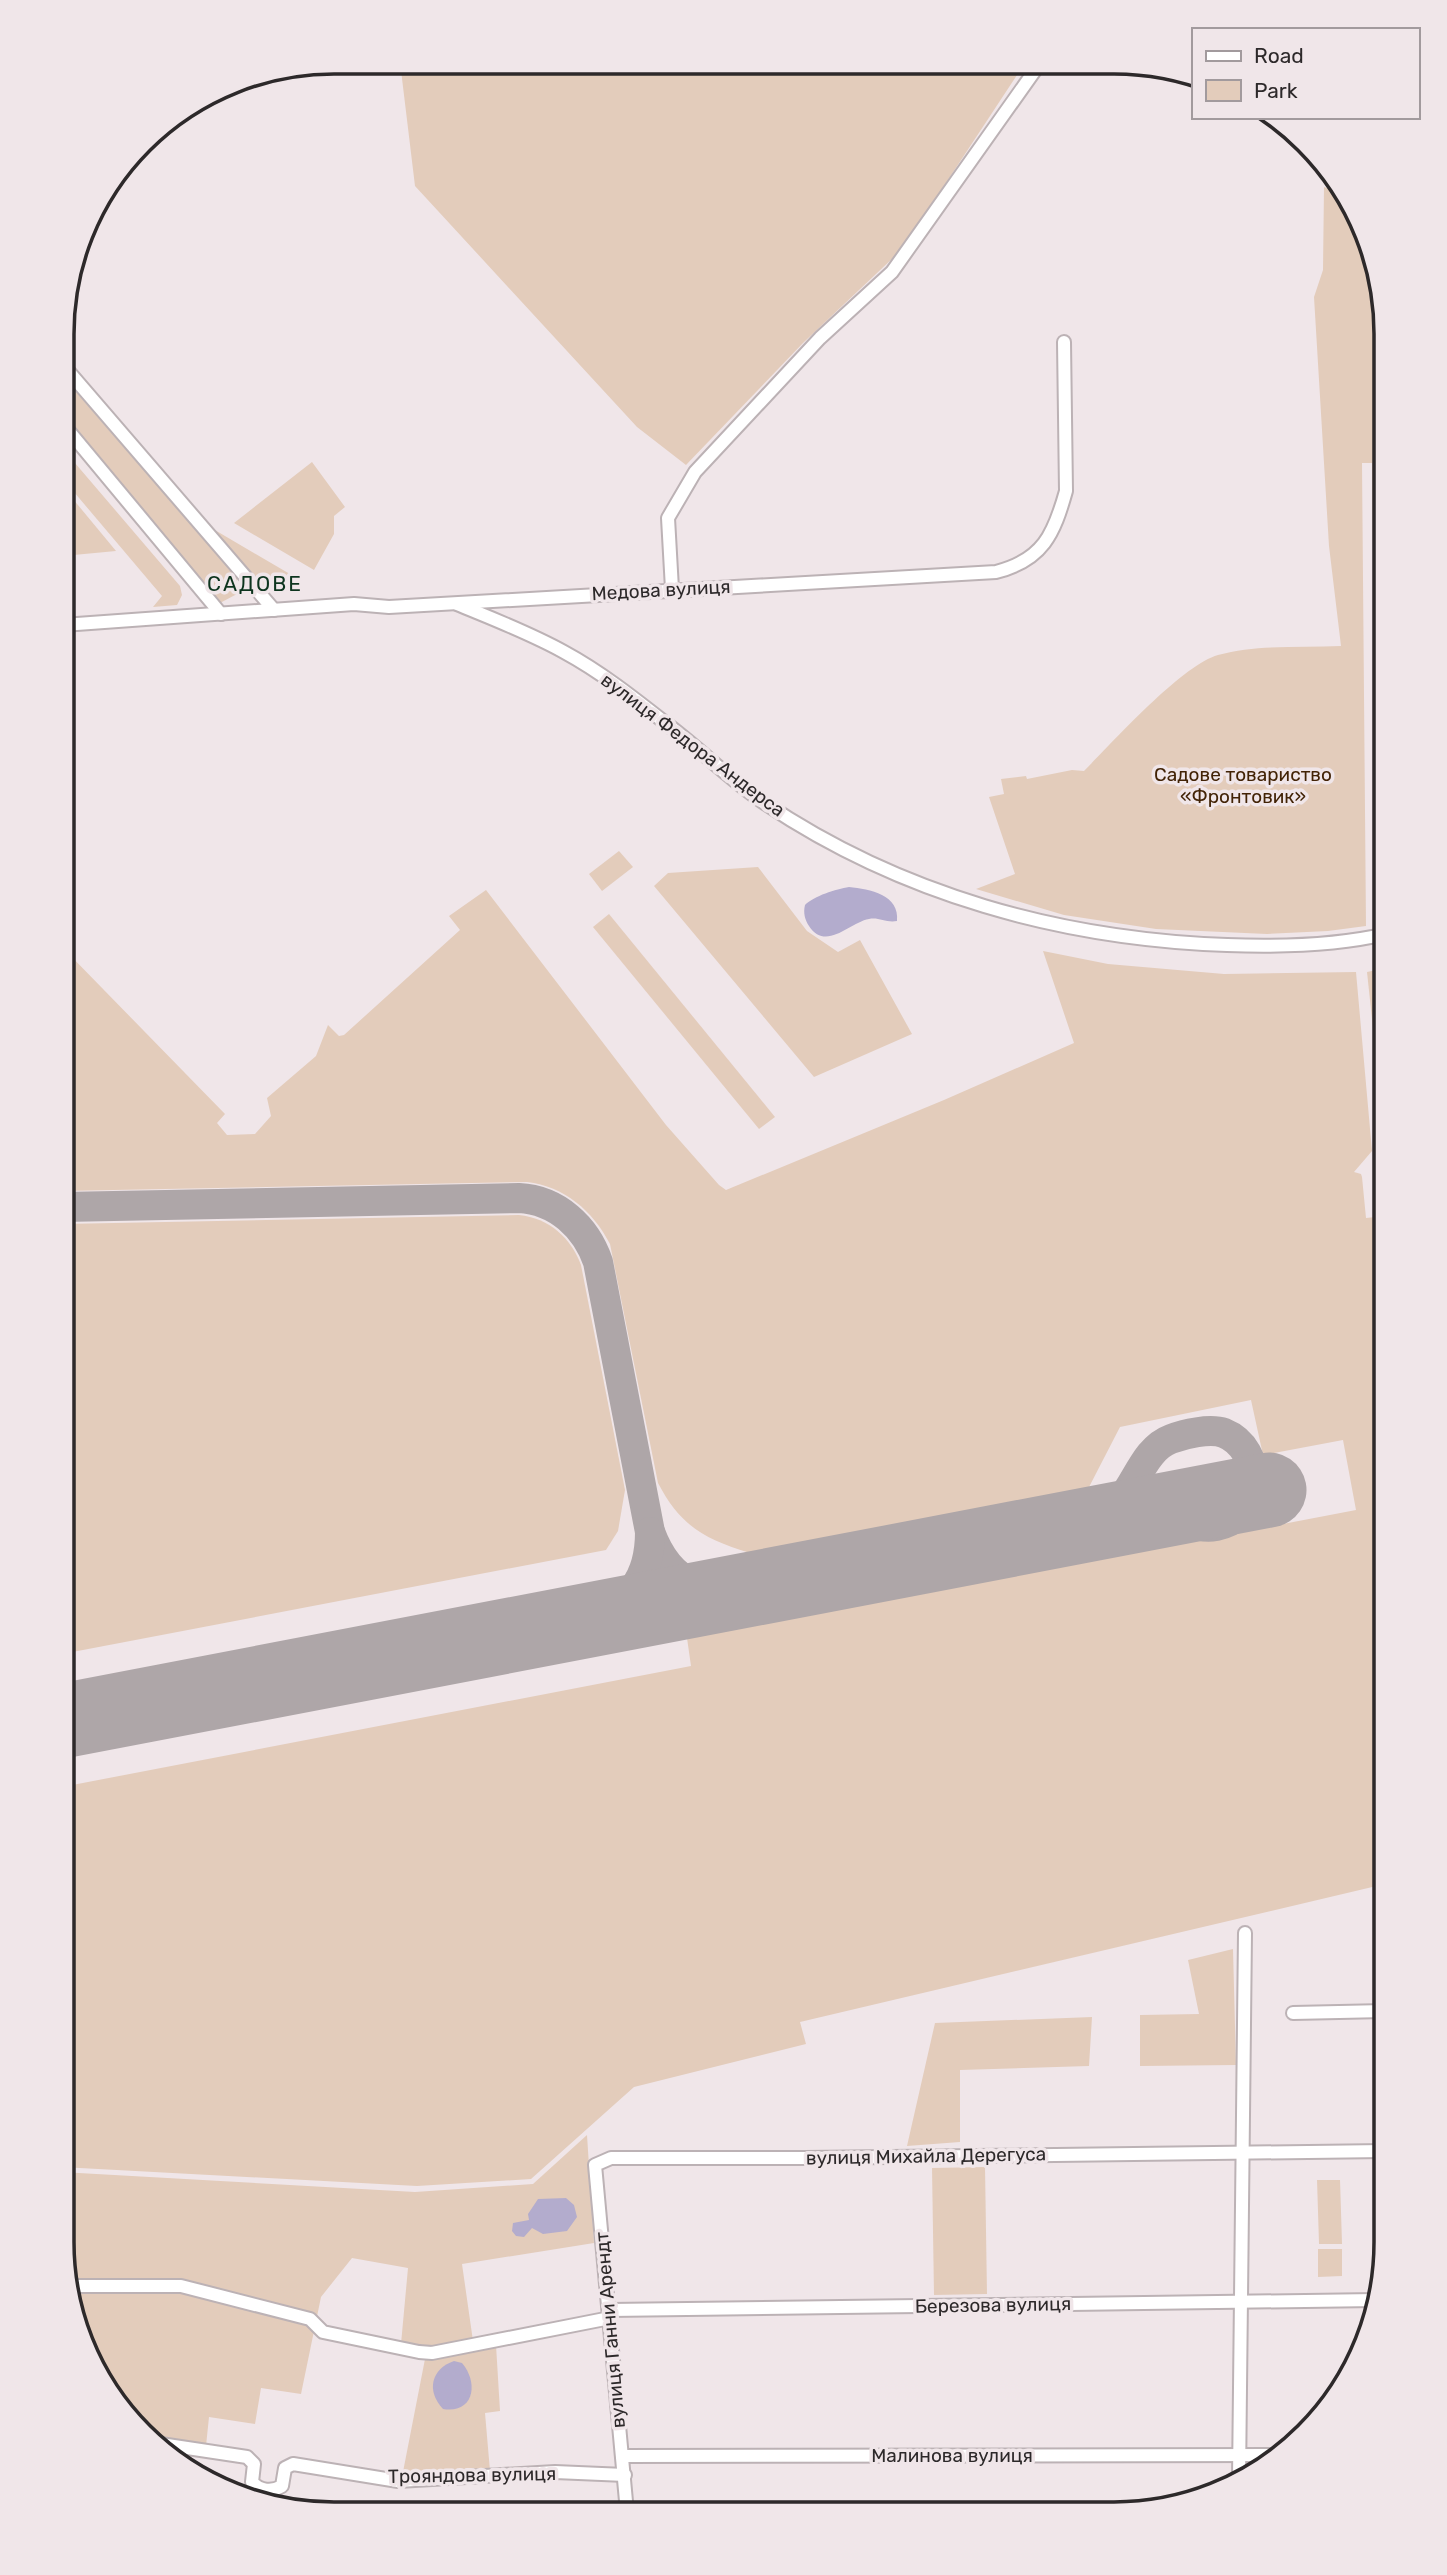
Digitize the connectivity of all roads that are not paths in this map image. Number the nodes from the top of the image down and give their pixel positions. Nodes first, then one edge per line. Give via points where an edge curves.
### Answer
1 (1032, 74) edge
2 (1064, 342) dead end
3 (74, 377) edge
4 (74, 437) edge
5 (672, 589) junction
6 (454, 603) junction
7 (274, 610) junction
8 (220, 614) junction
9 (74, 624) edge
10 (1374, 936) edge
11 (1245, 1933) dead end
12 (1374, 2011) edge
13 (1293, 2013) dead end
14 (1374, 2151) edge
15 (1242, 2153) junction
16 (611, 2158) joint
17 (77, 2286) edge
18 (1367, 2300) edge
19 (1242, 2301) junction
20 (610, 2314) junction
21 (172, 2446) edge
22 (1238, 2455) junction
23 (1262, 2455) edge
24 (623, 2456) junction
25 (1239, 2470) edge
26 (625, 2475) junction
27 (626, 2502) edge

1 - 5 street via 892,272 820,338 695,472 668,518
2 - 5 street, Медова вулиця via 1066,491 1042,546 1027,561 996,572
3 - 7 street
4 - 8 street
5 - 6 street, Медова вулиця
6 - 7 street, Медова вулиця
6 - 10 street, вулиця Федора Андерса via 564,652 670,726 761,800 848,852 942,894 1069,929 1140,939 1259,946 1323,944
7 - 8 street, Медова вулиця
8 - 9 street, Медова вулиця
11 - 15 street
12 - 13 street
14 - 15 street, вулиця Михайла Дерегуса
15 - 16 street, вулиця Михайла Дерегуса
15 - 19 street
16 - 20 street, вулиця Ганни Арендт via 595,2165
17 - 20 street, Березова вулиця via 181,2286 310,2319 323,2332 419,2353
18 - 19 street, Березова вулиця
19 - 20 street, Березова вулиця
19 - 22 street
20 - 24 street, вулиця Ганни Арендт
21 - 26 street, Трояндова вулиця via 247,2457 254,2464 252,2482 257,2488 274,2490 282,2486 285,2468 293,2463 398,2481 555,2472
22 - 23 street, Малинова вулиця
22 - 24 street, Малинова вулиця
22 - 25 street
24 - 26 street, вулиця Ганни Арендт
26 - 27 street, вулиця Ганни Арендт

